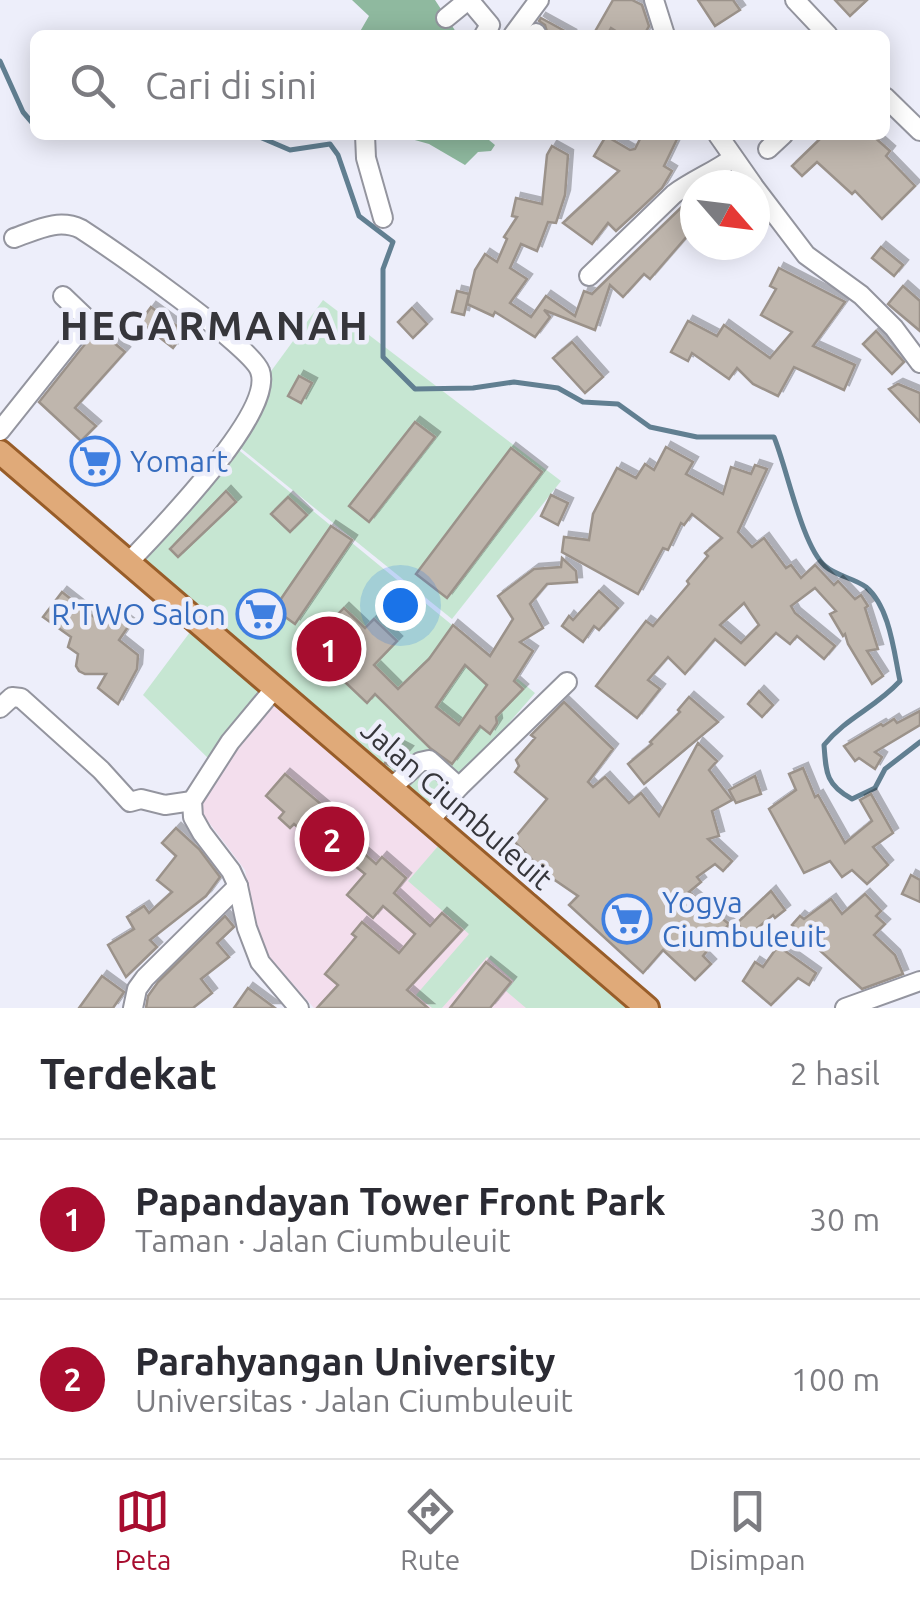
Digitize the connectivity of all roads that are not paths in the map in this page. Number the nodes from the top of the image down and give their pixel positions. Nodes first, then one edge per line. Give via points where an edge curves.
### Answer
1 (468, 0) edge
2 (539, 0) edge
3 (654, 0) edge
4 (796, 0) edge
5 (446, 18) dead end
6 (487, 30) edge
7 (517, 30) edge
8 (663, 30) edge
9 (823, 30) edge
10 (890, 102) edge
11 (920, 131) edge
12 (365, 140) edge
13 (721, 140) edge
14 (778, 140) edge
15 (768, 149) dead end
16 (733, 158) junction
17 (742, 170) edge
18 (770, 207) edge
19 (383, 218) dead end
20 (14, 238) dead end
21 (589, 276) dead end
22 (63, 296) dead end
23 (920, 363) edge
24 (0, 431) edge
25 (0, 452) edge
26 (129, 562) junction
27 (567, 682) dead end
28 (275, 688) junction
29 (0, 708) edge
30 (459, 786) junction
31 (392, 787) junction
32 (192, 801) junction
33 (430, 820) junction
34 (238, 886) junction
35 (920, 981) edge
36 (133, 1008) edge
37 (299, 1008) edge
38 (647, 1008) edge
39 (845, 1008) edge

1 - 5 street
1 - 6 street
2 - 7 street
3 - 8 street
4 - 9 street
10 - 11 street
12 - 19 street
13 - 16 street
14 - 15 street
16 - 17 street
16 - 21 street via 674,194
18 - 23 street via 806,254 861,296
20 - 26 street via 56,224 81,228 260,367 255,400 226,452
22 - 24 street via 86,323
25 - 26 main road, Jalan Ciumbuleuit
26 - 28 main road, Jalan Ciumbuleuit
27 - 30 street
28 - 31 main road, Jalan Ciumbuleuit
28 - 32 street
29 - 32 street via 12,697 22,698 130,802
30 - 31 street via 429,760
30 - 33 street
31 - 33 main road, Jalan Ciumbuleuit
32 - 34 street via 202,833
33 - 38 main road, Jalan Ciumbuleuit
34 - 36 street via 145,978
34 - 37 street via 260,962
35 - 39 street

